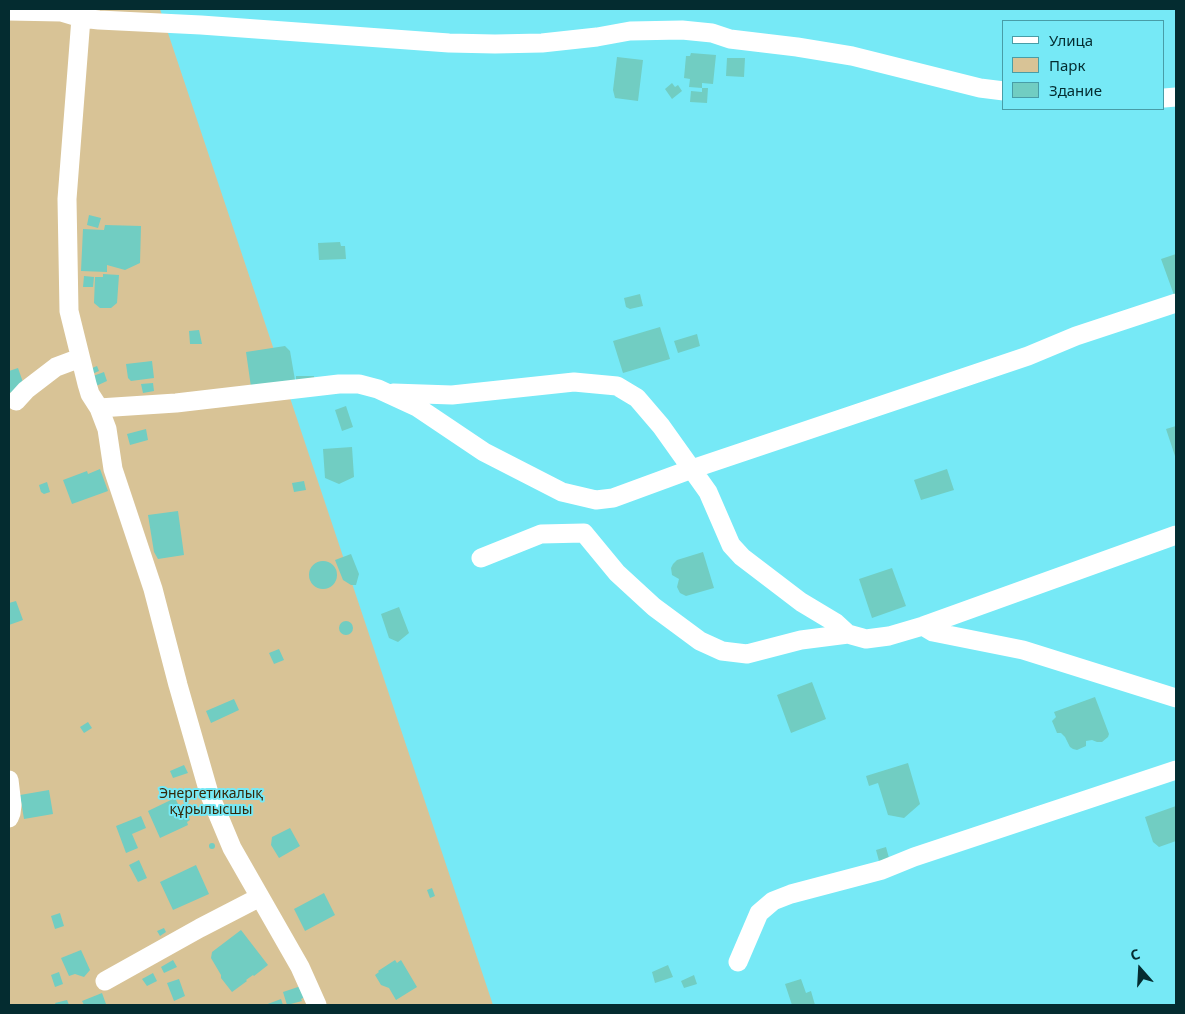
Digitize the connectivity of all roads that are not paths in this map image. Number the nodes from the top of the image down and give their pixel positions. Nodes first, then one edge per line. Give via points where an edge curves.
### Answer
1 (9, 11) edge
2 (81, 18) junction
3 (1002, 91) edge
4 (1176, 303) edge
5 (80, 358) junction
6 (387, 393) junction
7 (16, 401) dead end
8 (99, 408) junction
9 (692, 469) junction
10 (1176, 535) edge
11 (481, 558) dead end
12 (923, 626) junction
13 (848, 634) junction
14 (1176, 698) edge
15 (1176, 770) edge
16 (9, 780) edge
17 (9, 818) edge
18 (260, 897) junction
19 (738, 962) dead end
20 (105, 981) dead end
21 (317, 1005) edge

1 - 2 street via 61,12
2 - 3 street via 495,44 542,43 630,31 682,30 852,56
2 - 5 street via 67,199 69,312
4 - 9 street
5 - 7 street via 56,367
5 - 8 street via 90,394
6 - 8 street via 359,384 339,384 176,403
6 - 9 street via 417,407 484,452 562,492 578,496 596,500 613,498
6 - 9 street via 452,395 574,382 617,386 637,398
8 - 18 street via 113,469 153,589 209,793 232,848
9 - 13 street via 708,492 731,545 742,557
10 - 12 street
11 - 13 street via 541,534 584,534 617,573 654,607 700,641 722,651 747,654 801,640
12 - 13 street via 866,639
12 - 14 street via 933,632 1023,650
15 - 19 street via 882,870 773,901 759,913
16 - 17 street via 12,805
18 - 20 street
18 - 21 street via 300,966

